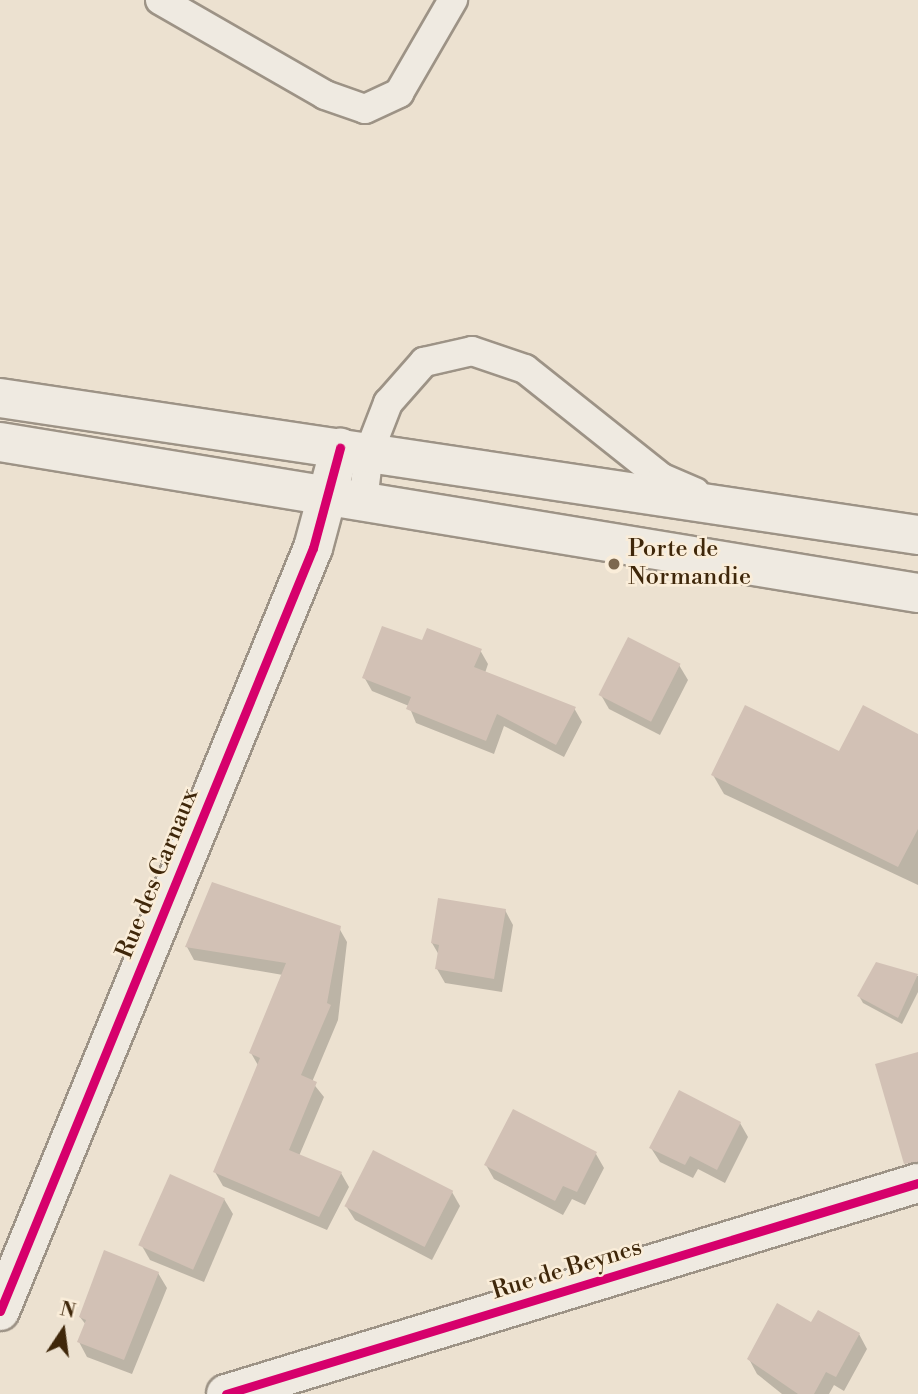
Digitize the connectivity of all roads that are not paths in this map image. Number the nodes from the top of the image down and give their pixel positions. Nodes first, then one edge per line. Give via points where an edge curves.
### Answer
1 (160, 0) edge
2 (453, 0) edge
3 (0, 398) edge
4 (0, 442) edge
5 (354, 450) junction
6 (345, 498) junction
7 (719, 503) junction
8 (910, 529) edge
9 (918, 593) edge
10 (918, 1183) edge
11 (0, 1311) edge
12 (226, 1394) edge

1 - 2 lane via 325,94 365,108 399,93
3 - 5 main road via 132,421
4 - 6 main road
5 - 6 main road, Rue des Carnaux
5 - 7 main road
5 - 7 lane via 424,362 472,351 525,369 662,478
6 - 9 main road
6 - 11 main road, Rue des Carnaux via 313,548
7 - 8 main road
10 - 12 main road, Rue de Beynes

